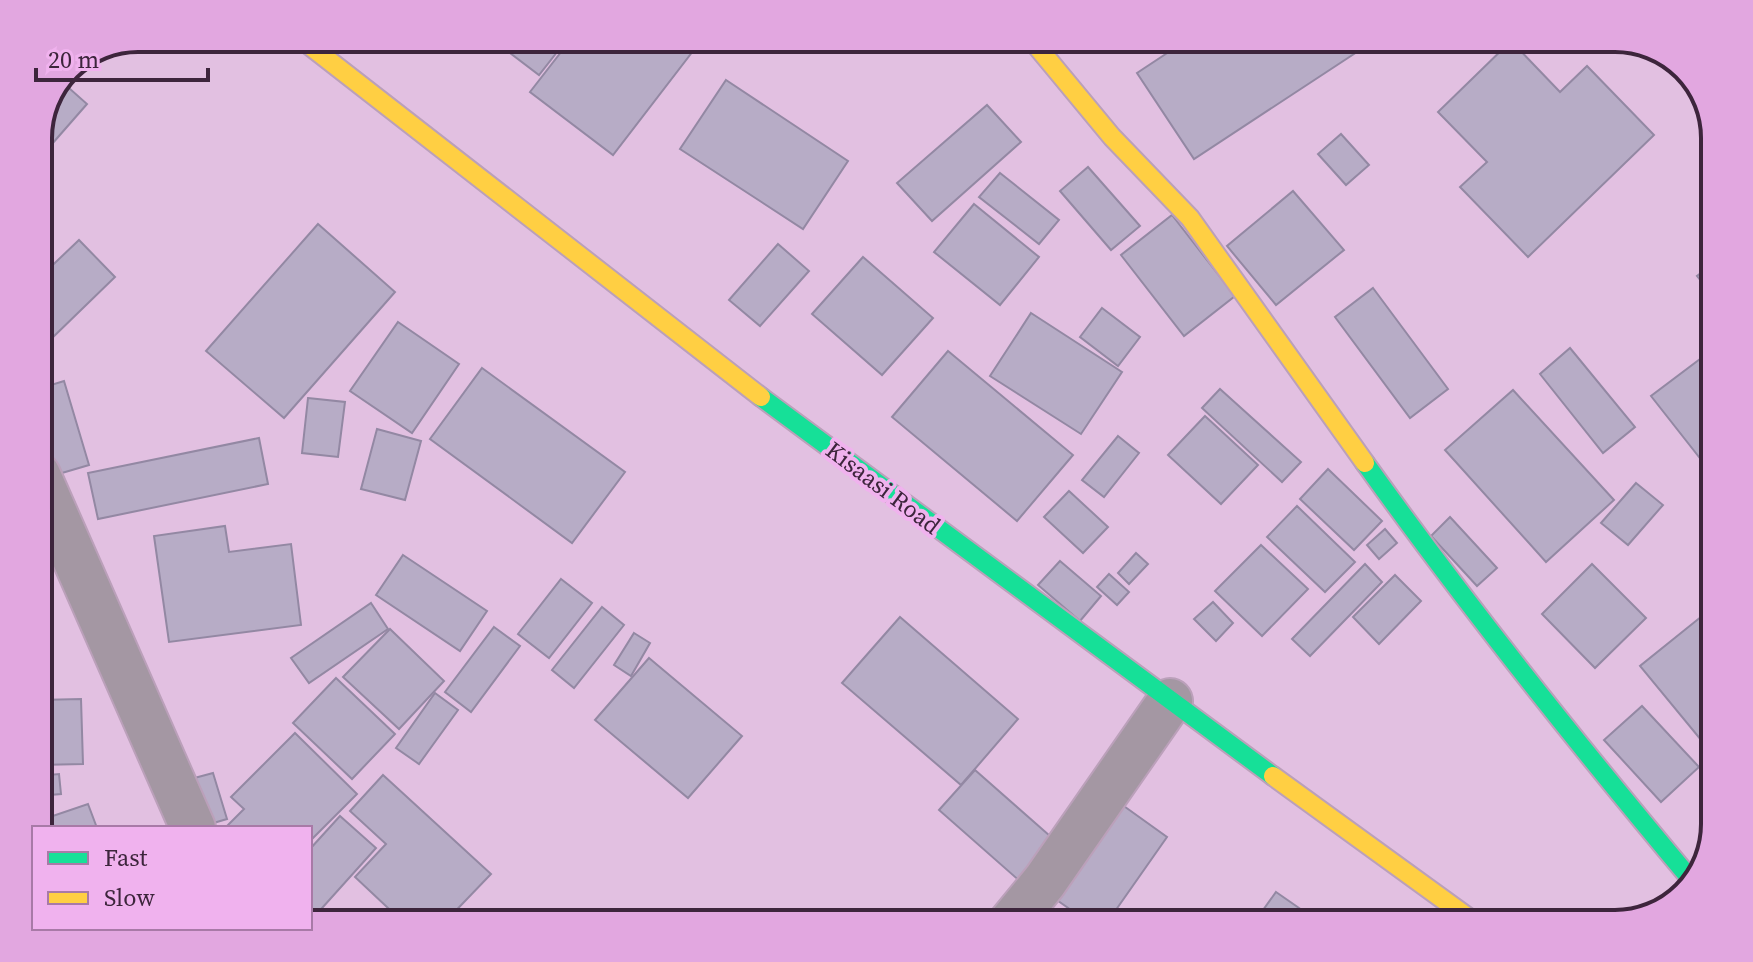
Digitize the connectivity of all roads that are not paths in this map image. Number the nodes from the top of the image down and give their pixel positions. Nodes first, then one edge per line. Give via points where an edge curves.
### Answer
1 (318, 52) edge
2 (1042, 52) edge
3 (52, 507) edge
4 (1170, 701) junction
5 (192, 826) edge
6 (1685, 873) edge
7 (1021, 910) edge
8 (1458, 910) edge

1 - 4 main road, Kisaasi Road via 769,403
2 - 6 main road via 1112,137 1190,218 1411,528
3 - 5 street
4 - 7 street
4 - 8 main road, Kisaasi Road

